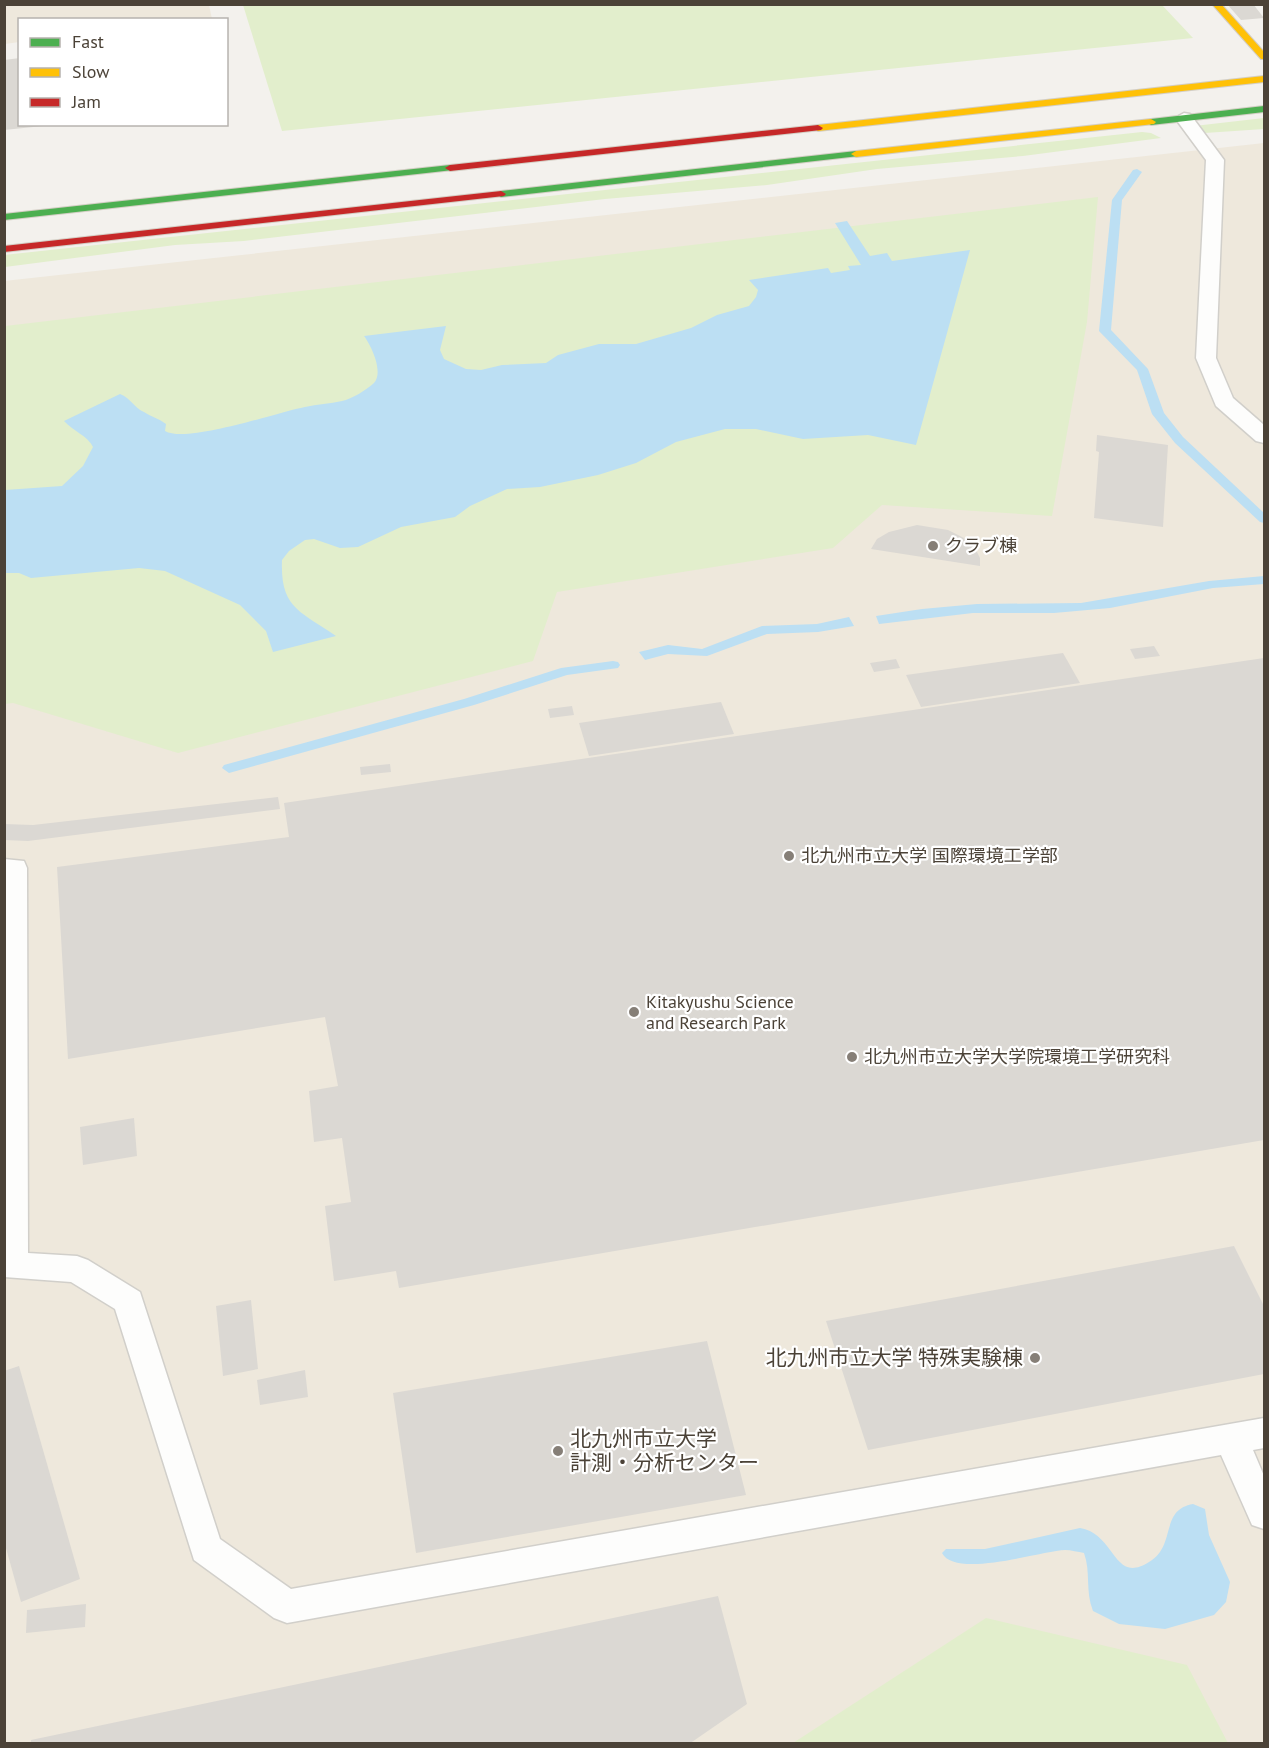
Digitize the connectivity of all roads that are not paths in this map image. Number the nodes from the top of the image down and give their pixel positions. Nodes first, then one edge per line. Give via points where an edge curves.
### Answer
1 (1216, 4) edge
2 (1264, 57) edge
3 (1264, 79) edge
4 (1264, 109) edge
5 (1184, 118) junction
6 (4, 217) edge
7 (4, 249) edge
8 (1264, 436) edge
9 (4, 868) edge
10 (8, 1264) edge
11 (1264, 1433) edge
12 (1231, 1439) junction
13 (1264, 1514) edge

1 - 2 street
3 - 6 street
4 - 5 street
5 - 7 street
5 - 8 lane via 1215,160 1206,358 1224,401
9 - 10 lane via 14,868
10 - 12 lane via 77,1269 129,1301 206,1549 287,1606
11 - 12 lane
12 - 13 lane

